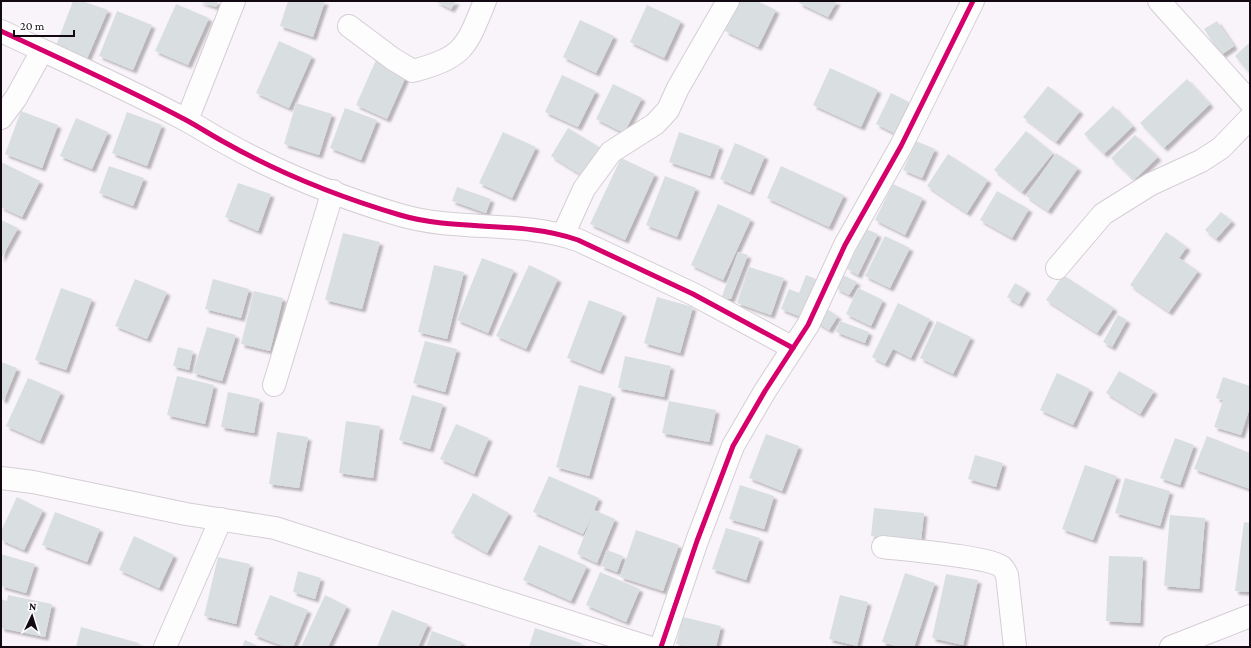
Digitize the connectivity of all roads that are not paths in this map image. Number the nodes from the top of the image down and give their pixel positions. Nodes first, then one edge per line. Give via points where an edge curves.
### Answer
1 (234, 1) edge
2 (485, 1) edge
3 (728, 1) edge
4 (973, 1) edge
5 (1159, 1) edge
6 (348, 26) dead end
7 (1, 31) edge
8 (42, 50) junction
9 (1250, 102) edge
10 (1, 118) edge
11 (1250, 118) edge
12 (187, 120) junction
13 (333, 191) junction
14 (563, 234) junction
15 (1057, 268) dead end
16 (793, 348) junction
17 (274, 385) dead end
18 (1, 478) edge
19 (221, 519) junction
20 (883, 547) dead end
21 (1250, 616) edge
22 (1203, 641) edge
23 (165, 647) edge
24 (648, 647) edge
25 (662, 647) edge
26 (1015, 647) edge
27 (1171, 647) edge

1 - 12 street
2 - 6 street via 469,40 456,54 438,64 413,71
3 - 14 street via 668,110 656,124 611,152 584,189
4 - 16 street via 901,146 845,245 808,325
5 - 9 street
7 - 8 street
8 - 10 street via 16,98
8 - 12 street
11 - 15 street via 1221,148 1151,184 1103,214
12 - 13 street via 225,143 300,180
13 - 14 street via 401,215 437,223
13 - 17 street
14 - 16 street via 693,294
16 - 25 street via 732,446
18 - 19 street
19 - 23 street
19 - 24 street via 275,528
20 - 26 street via 987,561 1002,567 1007,575
21 - 22 street
22 - 27 street

